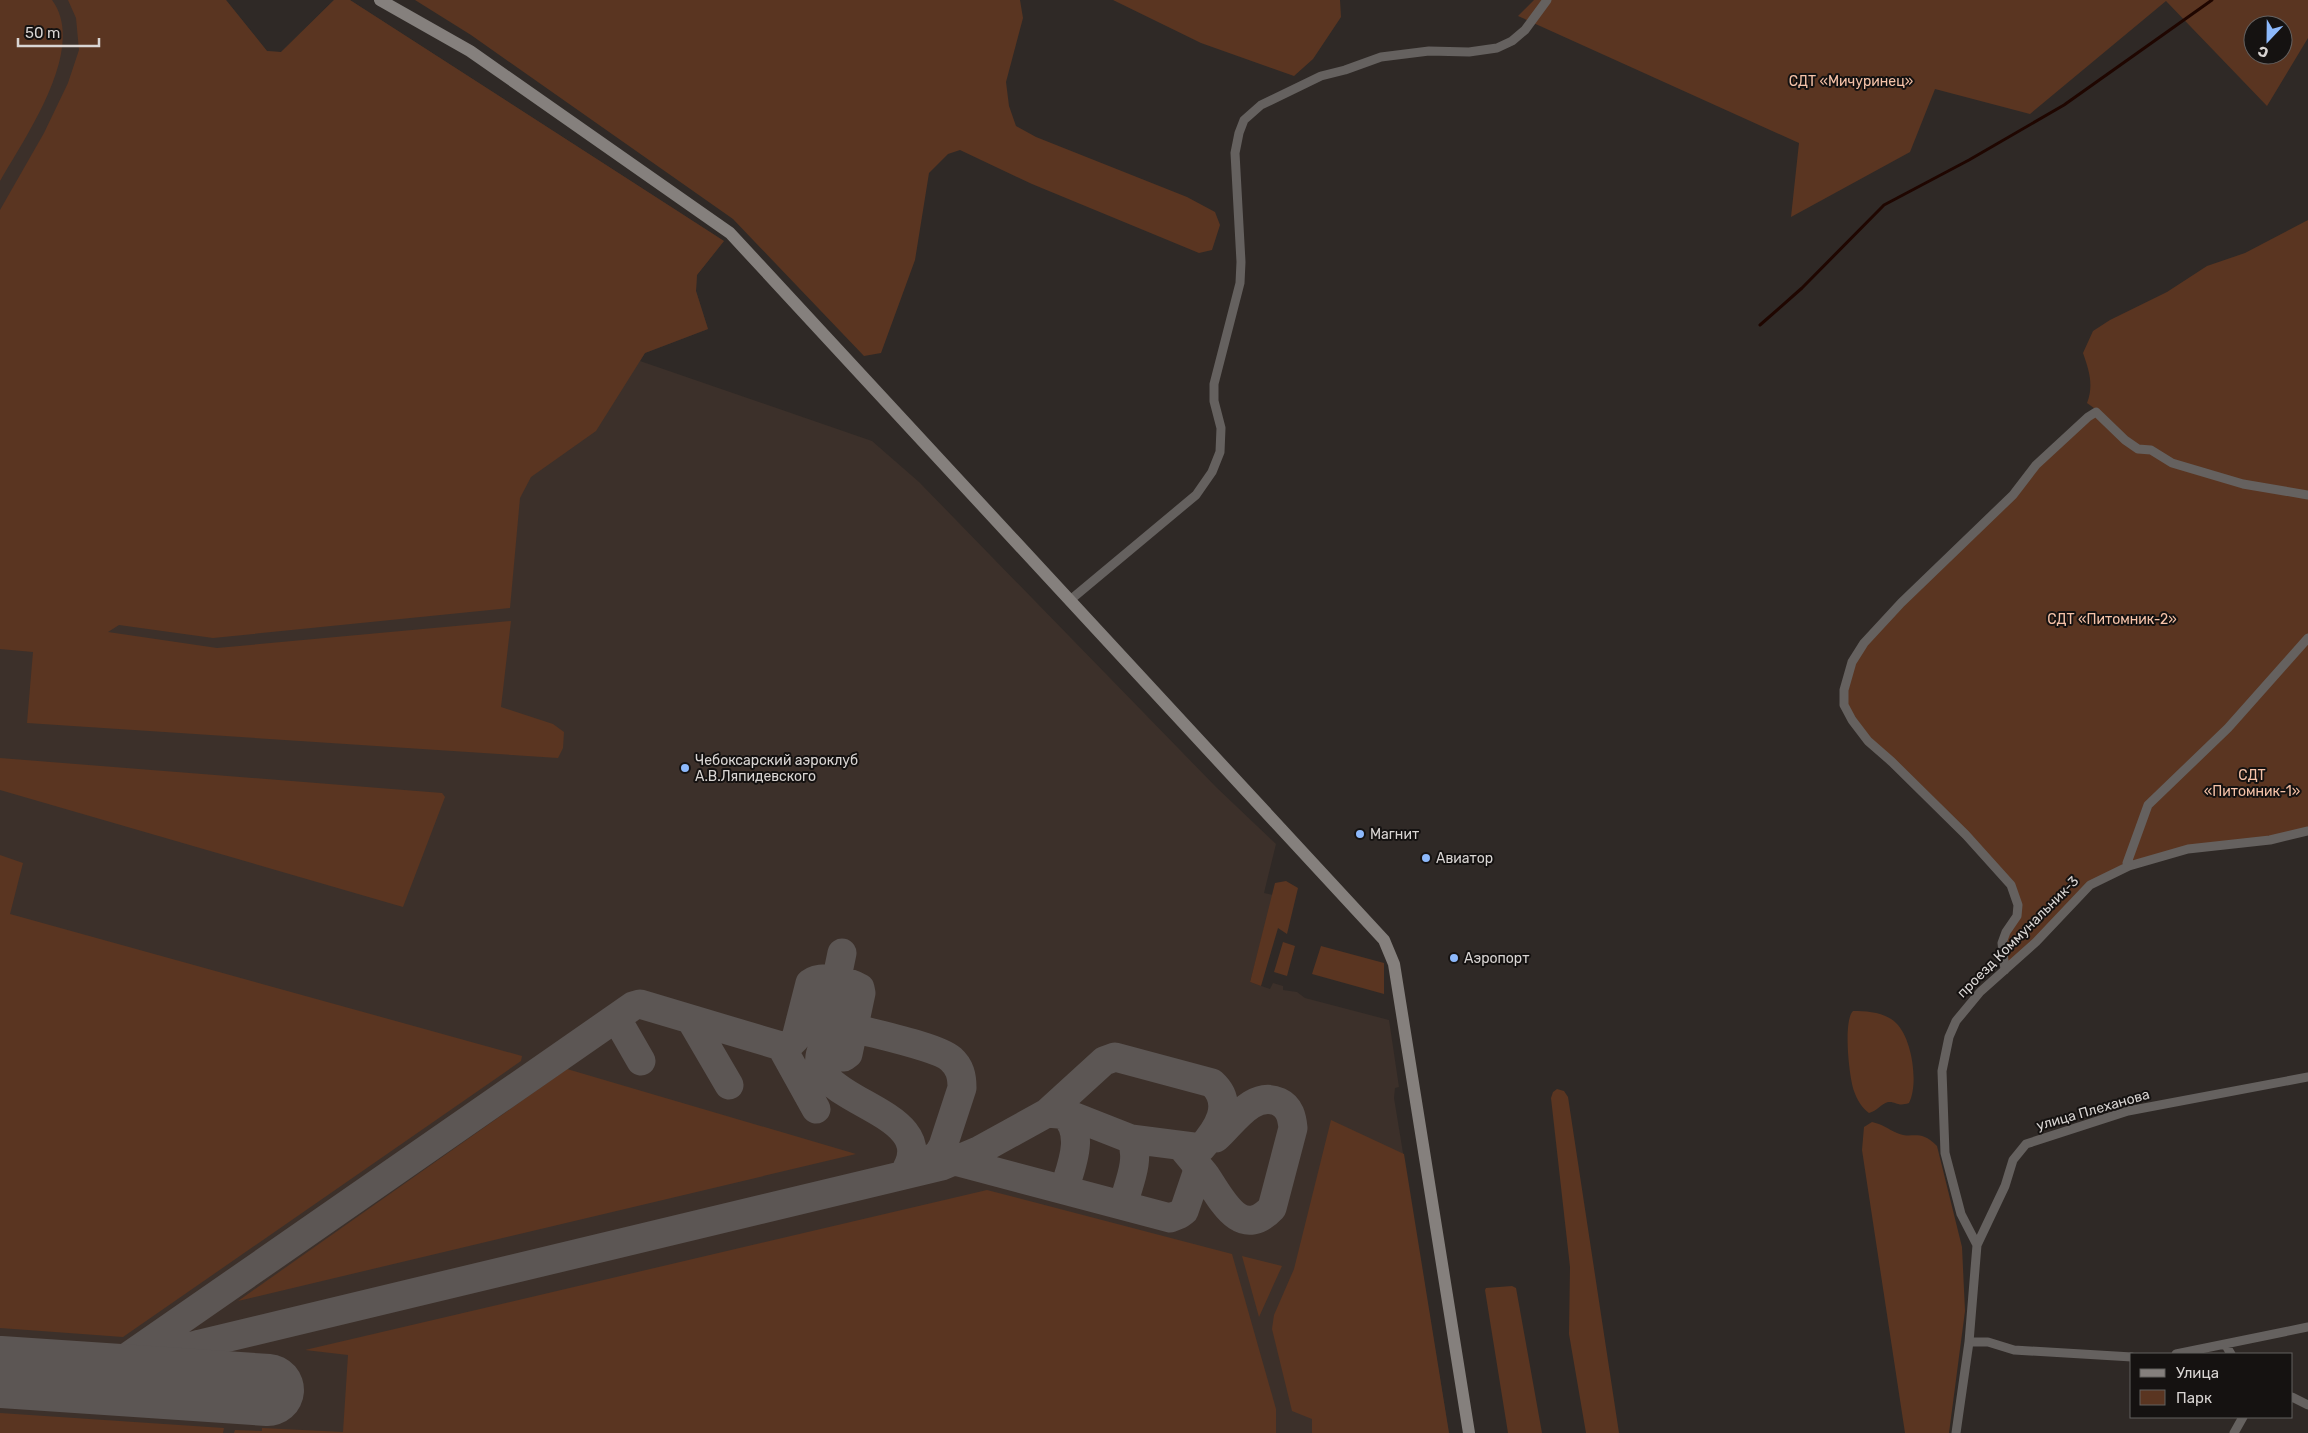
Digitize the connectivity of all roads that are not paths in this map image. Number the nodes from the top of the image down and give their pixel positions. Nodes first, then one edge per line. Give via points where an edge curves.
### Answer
1 (380, 0) edge
2 (1547, 0) edge
3 (2308, 495) edge
4 (1069, 601) junction
5 (2308, 638) edge
6 (2308, 832) edge
7 (2128, 866) junction
8 (2005, 970) junction
9 (2308, 1077) edge
10 (1977, 1245) junction
11 (2308, 1328) edge
12 (1969, 1342) junction
13 (2225, 1344) junction
14 (2181, 1353) edge
15 (2230, 1353) edge
16 (2130, 1357) edge
17 (2293, 1398) edge
18 (2308, 1405) edge
19 (2242, 1418) edge
20 (1469, 1433) edge
21 (1956, 1433) edge
22 (2234, 1433) edge

1 - 4 street via 470,50 730,232
2 - 4 street via 1525,30 1497,48 1469,52 1429,51 1381,58 1321,76 1261,106 1244,120 1235,153 1240,283 1214,384 1214,401 1221,428 1220,452 1212,472 1196,495
3 - 8 street via 2243,484 2172,462 2151,450 2138,449 2096,412 2036,464 2013,495 1864,643 1852,662 1844,690 1844,705 1868,741 1966,835 2011,885 2018,905 2017,916 2002,943
4 - 20 street via 1377,932 1389,949
5 - 7 street via 2228,728 2148,805
6 - 7 street, проезд Коммунальник-3 via 2270,840 2188,849
7 - 8 street, проезд Коммунальник-3 via 2090,885
8 - 10 street, проезд Коммунальник-3 via 1980,992 1956,1021 1942,1071 1946,1153 1961,1214
9 - 10 street, улица Плеханова via 2128,1111 2026,1144 2013,1160 2006,1186
10 - 12 street
11 - 13 street
12 - 16 street via 1988,1342 2014,1350
12 - 21 street
13 - 14 street
13 - 15 street
17 - 18 street
19 - 22 street

